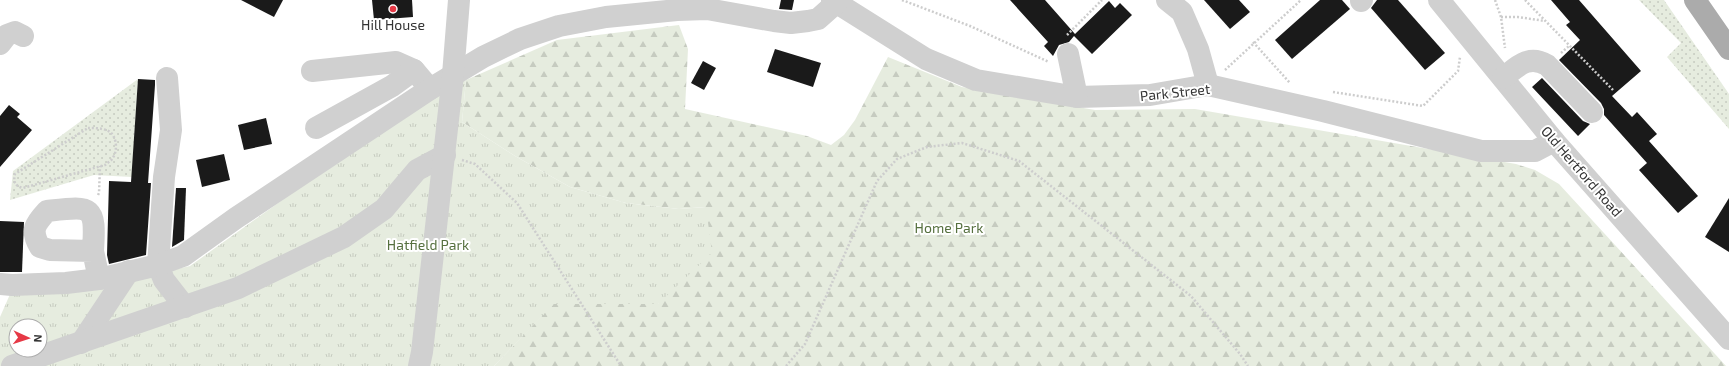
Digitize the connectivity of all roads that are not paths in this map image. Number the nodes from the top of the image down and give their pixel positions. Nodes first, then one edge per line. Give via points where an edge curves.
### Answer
1 (459, 0) edge
2 (1167, 0) edge
3 (1439, 0) edge
4 (1694, 0) edge
5 (834, 1) edge
6 (23, 36) dead end
7 (0, 44) edge
8 (1729, 49) edge
9 (1071, 56) road end
10 (414, 70) junction
11 (312, 71) dead end
12 (453, 75) junction
13 (167, 78) dead end
14 (1503, 78) junction
15 (1208, 86) junction
16 (430, 89) junction
17 (1077, 97) junction
18 (1592, 112) dead end
19 (316, 128) dead end
20 (1554, 141) junction
21 (444, 155) junction
22 (93, 251) junction
23 (158, 265) junction
24 (129, 271) junction
25 (99, 279) junction
26 (0, 284) edge
27 (185, 307) junction
28 (1729, 339) edge
29 (81, 343) junction
30 (12, 366) edge
31 (419, 366) edge

1 - 12 street
2 - 15 street via 1182,12 1198,49
3 - 14 street, Old Hertford Road
4 - 8 main road
5 - 12 street via 818,19 791,22 707,9 606,17 559,26 520,39
5 - 17 street, Park Street via 926,59 976,80
6 - 7 street via 15,32 7,35
9 - 17 street
10 - 11 street via 396,62
10 - 16 street
10 - 19 street via 392,86
12 - 16 street
12 - 21 street
13 - 23 street via 171,130 164,177
14 - 18 street via 1522,63 1539,60 1547,65
14 - 20 street, Old Hertford Road
15 - 17 street, Park Street via 1150,95
15 - 20 street, Park Street via 1323,111 1481,151 1535,151
16 - 23 street via 183,256
20 - 28 street, Old Hertford Road
21 - 27 street via 417,170 384,209 344,237 238,288
21 - 31 street
22 - 22 street via 50,250 40,247 34,237 36,223 47,211 77,207 87,210 93,216 95,227
22 - 25 street
23 - 24 street
23 - 27 street via 164,280
24 - 25 street
24 - 29 street
25 - 26 street via 50,284
27 - 29 street
29 - 30 street

